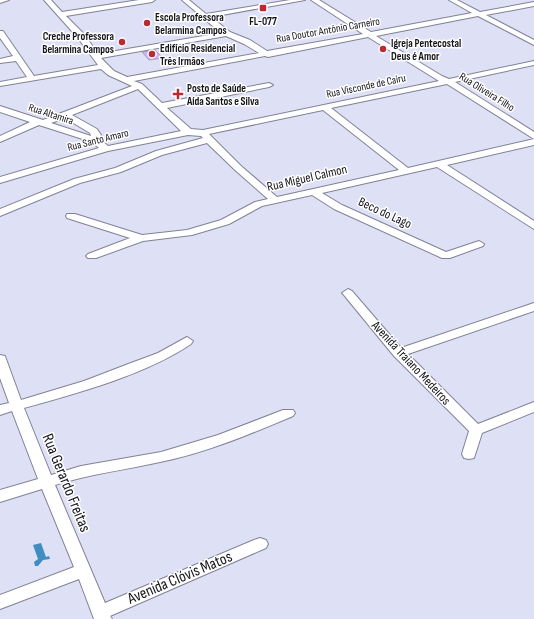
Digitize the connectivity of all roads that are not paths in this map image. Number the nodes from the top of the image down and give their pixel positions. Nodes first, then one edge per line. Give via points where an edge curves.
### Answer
1 (6, 0) edge
2 (47, 0) edge
3 (152, 0) edge
4 (185, 0) edge
5 (268, 0) edge
6 (302, 0) edge
7 (314, 0) edge
8 (324, 0) edge
9 (452, 0) edge
10 (0, 1) edge
11 (534, 4) edge
12 (528, 8) edge
13 (202, 13) junction
14 (62, 14) junction
15 (481, 16) junction
16 (0, 33) edge
17 (227, 34) junction
18 (375, 35) junction
19 (534, 43) edge
20 (267, 55) junction
21 (97, 56) junction
22 (17, 58) junction
23 (0, 61) edge
24 (534, 63) edge
25 (103, 66) junction
26 (32, 78) junction
27 (448, 81) junction
28 (133, 82) junction
29 (0, 84) edge
30 (269, 85) dead end
31 (162, 106) junction
32 (324, 107) junction
33 (0, 109) edge
34 (65, 114) junction
35 (40, 122) junction
36 (188, 132) junction
37 (206, 136) junction
38 (534, 136) edge
39 (0, 139) edge
40 (95, 140) junction
41 (534, 142) edge
42 (106, 149) junction
43 (438, 163) junction
44 (405, 170) junction
45 (0, 180) edge
46 (313, 192) junction
47 (274, 200) junction
48 (0, 213) edge
49 (71, 216) dead end
50 (534, 226) edge
51 (142, 238) junction
52 (479, 244) dead end
53 (92, 256) dead end
54 (348, 293) dead end
55 (534, 307) edge
56 (187, 341) dead end
57 (399, 352) junction
58 (0, 359) edge
59 (16, 405) junction
60 (534, 407) edge
61 (0, 410) edge
62 (288, 413) dead end
63 (476, 430) junction
64 (469, 454) dead end
65 (45, 480) junction
66 (0, 496) edge
67 (260, 544) dead end
68 (82, 571) junction
69 (0, 602) edge
70 (102, 616) edge

1 - 10 street
2 - 14 street
3 - 14 street
4 - 13 street
5 - 13 street
6 - 13 street
7 - 18 street, Rua Oliveira Filho
8 - 18 street, Rua Oliveira Filho
9 - 15 street
11 - 12 street, Rua Doutor Antônio Carneiro
12 - 15 street, Rua Doutor Antônio Carneiro
13 - 17 street
14 - 21 street
15 - 18 street, Rua Doutor Antônio Carneiro
15 - 19 street
16 - 22 street
17 - 20 street via 247,42
17 - 21 street
18 - 20 street, Rua Doutor Antônio Carneiro
18 - 27 street, Rua Oliveira Filho via 439,78
20 - 28 street, Rua Doutor Antônio Carneiro
21 - 25 street
22 - 23 street
22 - 26 street
24 - 27 street, Rua Visconde de Cairu
25 - 26 street
25 - 28 street via 111,73
26 - 29 street
27 - 32 street, Rua Visconde de Cairu
27 - 38 street, Rua Oliveira Filho
28 - 31 street
28 - 34 street, Rua Doutor Antônio Carneiro
30 - 31 street
31 - 36 street
32 - 37 street, Rua Visconde de Cairu
32 - 44 street
33 - 35 street, Rua Altamira
34 - 35 street, Rua Doutor Antônio Carneiro
34 - 40 street via 94,131
35 - 39 street, Rua Doutor Antônio Carneiro
35 - 40 street, Rua Altamira
36 - 37 street, Rua Santo Amaro
36 - 42 street, Rua Santo Amaro
37 - 47 street
37 - 48 street, Rua Visconde de Cairu via 118,170 77,181
40 - 42 street
41 - 43 street, Rua Miguel Calmon
42 - 45 street, Rua Santo Amaro
43 - 44 street, Rua Miguel Calmon
43 - 50 street
44 - 46 street, Rua Miguel Calmon
46 - 47 street, Rua Miguel Calmon
46 - 52 street, Beco do Lago via 338,207 446,256
47 - 51 street, Rua Miguel Calmon via 259,204 225,222 194,231
49 - 51 street
51 - 53 street, Rua Miguel Calmon
54 - 57 street, Avenida Traiano Medeiros
55 - 57 street
56 - 59 street via 174,351 147,363 86,385
57 - 63 street, Avenida Traiano Medeiros
58 - 59 street, Rua Gerardo Freitas
59 - 61 street
59 - 65 street, Rua Gerardo Freitas
60 - 63 street
62 - 65 street via 223,439 169,454
63 - 64 street
65 - 66 street
65 - 68 street, Rua Gerardo Freitas
67 - 70 street, Avenida Clóvis Matos
68 - 69 street
68 - 70 street, Rua Gerardo Freitas

